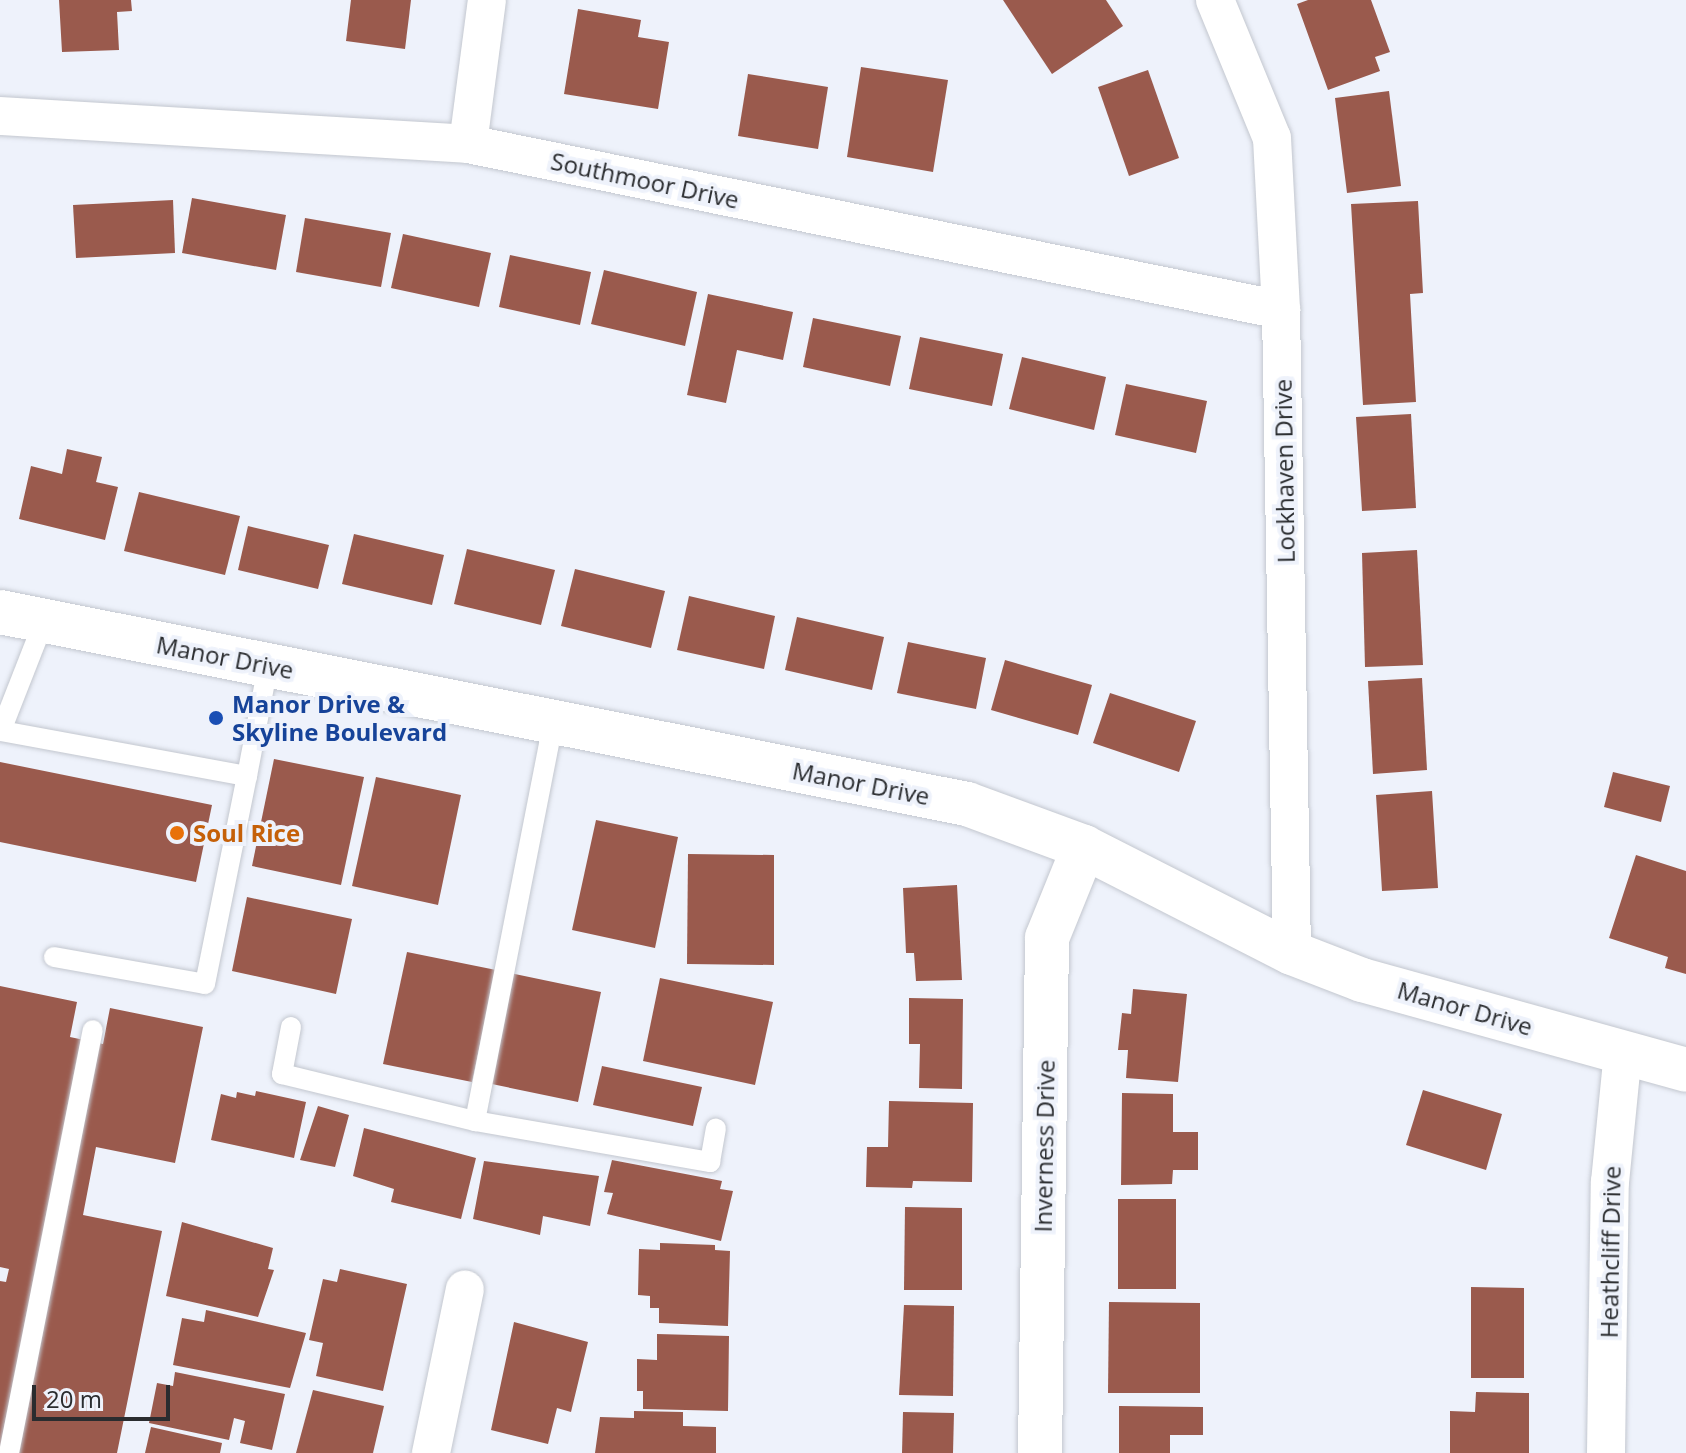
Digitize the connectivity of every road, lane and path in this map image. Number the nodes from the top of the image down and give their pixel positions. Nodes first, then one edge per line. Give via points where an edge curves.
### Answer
1 (487, 0) edge
2 (1215, 0) edge
3 (0, 116) edge
4 (468, 144) junction
5 (1281, 310) junction
6 (0, 612) edge
7 (44, 621) junction
8 (268, 666) junction
9 (553, 722) junction
10 (247, 776) junction
11 (1084, 847) junction
12 (1292, 953) junction
13 (54, 957) dead end
14 (291, 1027) dead end
15 (93, 1030) dead end
16 (1623, 1052) junction
17 (1686, 1070) edge
18 (475, 1121) junction
19 (716, 1129) dead end
20 (465, 1289) dead end
21 (9, 1453) edge
22 (431, 1453) edge
23 (1040, 1453) edge
24 (1606, 1453) edge

1 - 4 street
2 - 5 street, Lockhaven Drive via 1272,138
3 - 4 street, Southmoor Drive
4 - 5 street, Southmoor Drive
5 - 12 street, Lockhaven Drive
6 - 7 street, Manor Drive
7 - 8 street, Manor Drive
7 - 10 lane via 1,731
8 - 9 street, Manor Drive
8 - 10 lane
9 - 11 street, Manor Drive via 967,804
9 - 18 lane
10 - 13 lane via 205,984
11 - 12 street, Manor Drive
11 - 23 street, Inverness Drive via 1047,938
12 - 16 street, Manor Drive via 1362,980
14 - 18 lane via 282,1074
15 - 21 lane
16 - 17 street, Manor Drive
16 - 24 street, Heathcliff Drive via 1610,1182
18 - 19 lane via 710,1162
20 - 22 street

